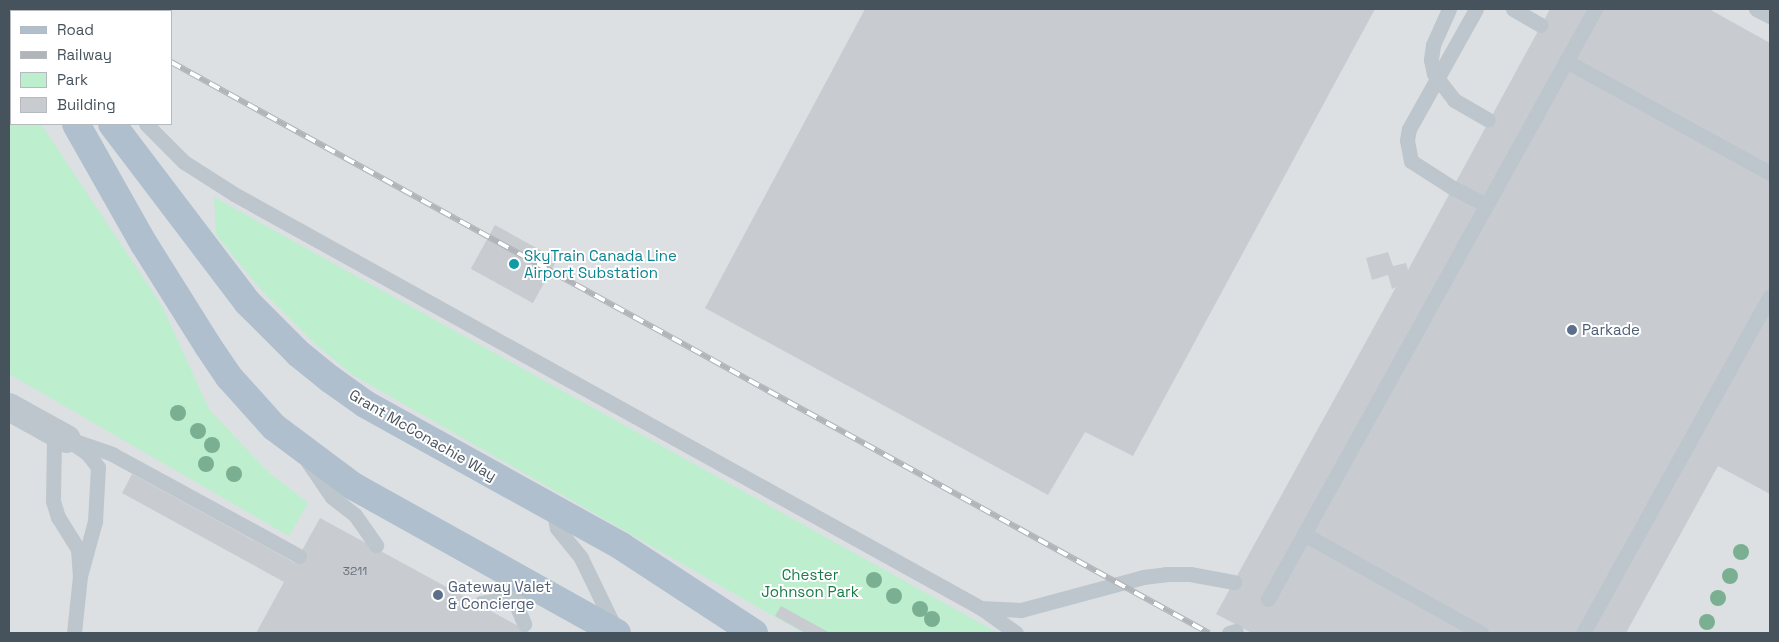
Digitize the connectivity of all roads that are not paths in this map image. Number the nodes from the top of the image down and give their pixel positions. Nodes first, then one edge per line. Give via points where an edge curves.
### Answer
1 (1448, 9) edge
2 (1476, 9) edge
3 (1513, 9) edge
4 (1595, 9) edge
5 (1756, 9) edge
6 (1770, 16) edge
7 (1541, 25) dead end
8 (1566, 61) junction
9 (1488, 120) dead end
10 (77, 125) edge
11 (113, 125) edge
12 (147, 125) edge
13 (1770, 174) edge
14 (1486, 205) junction
15 (1770, 296) edge
16 (9, 407) edge
17 (57, 433) junction
18 (299, 448) junction
19 (553, 508) junction
20 (1304, 534) junction
21 (376, 545) dead end
22 (299, 556) dead end
23 (502, 568) junction
24 (80, 576) junction
25 (1234, 582) dead end
26 (545, 592) junction
27 (512, 598) junction
28 (1268, 600) dead end
29 (481, 604) dead end
30 (981, 608) junction
31 (580, 612) junction
32 (524, 624) dead end
33 (74, 633) edge
34 (598, 633) edge
35 (617, 633) edge
36 (754, 633) edge
37 (1016, 633) edge
38 (1481, 633) edge
39 (1583, 633) edge

1 - 9 lane via 1433,45 1431,60 1434,74 1454,100
2 - 14 lane, bridge via 1407,140 1411,161
3 - 7 lane
4 - 8 lane
5 - 6 lane
8 - 13 lane
8 - 14 lane
10 - 18 main road via 144,244 208,346 250,401
11 - 19 main road, Grant McConachie Way via 247,302 299,354 365,404
12 - 30 lane via 184,162 234,194
14 - 20 lane
15 - 39 lane
16 - 17 street
17 - 22 lane via 112,454
17 - 24 lane via 54,438 55,509 78,548
17 - 24 lane via 87,453 98,467 95,521
18 - 21 lane via 332,497 355,515
18 - 23 main road via 353,486
19 - 35 lane via 557,528 581,558
19 - 36 main road, Grant McConachie Way via 621,546
20 - 28 lane
20 - 38 lane
23 - 26 main road
23 - 27 lane
24 - 33 lane
25 - 30 lane via 1190,574 1166,574 1143,577 1021,610
26 - 27 lane
26 - 31 main road
27 - 29 lane
27 - 32 lane
30 - 37 lane
31 - 34 lane
31 - 35 main road

